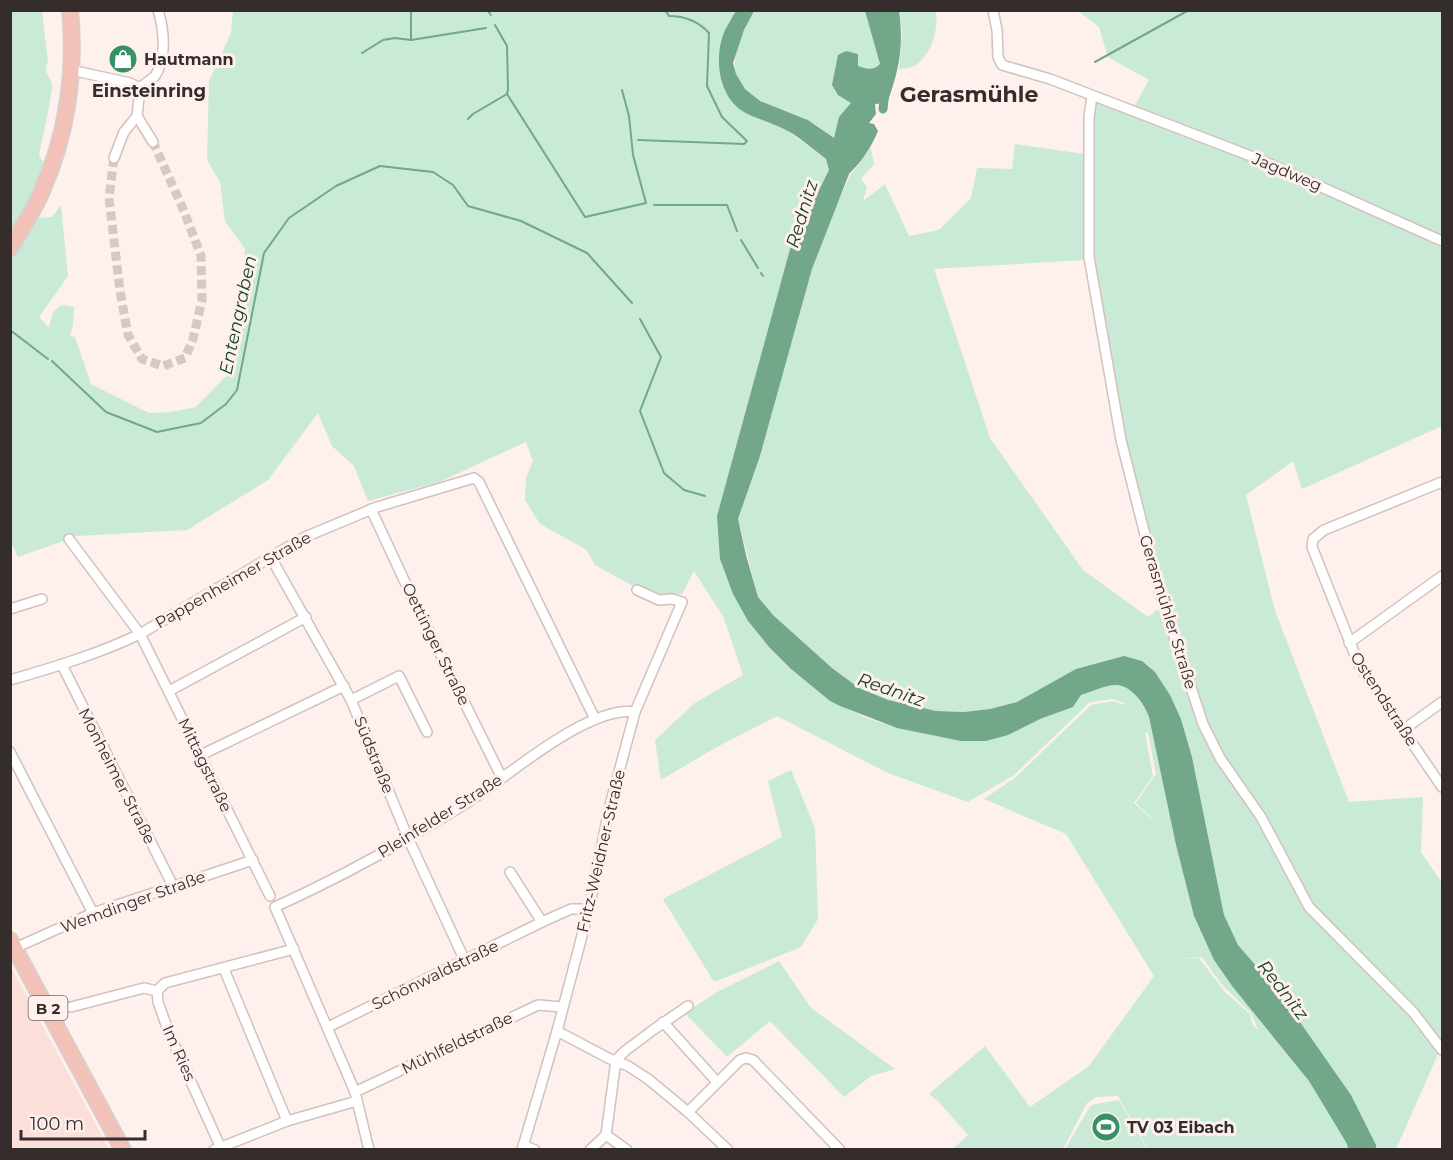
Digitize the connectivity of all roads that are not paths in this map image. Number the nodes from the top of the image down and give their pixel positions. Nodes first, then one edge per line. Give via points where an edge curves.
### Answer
1 (70, 10) edge
2 (158, 10) edge
3 (993, 10) edge
4 (71, 70) junction
5 (140, 88) junction
6 (1092, 96) junction
7 (137, 117) junction
8 (153, 142) tunnel mouth
9 (114, 158) tunnel mouth
10 (1443, 241) edge
11 (10, 248) edge
12 (1443, 482) edge
13 (371, 509) junction
14 (69, 539) dead end
15 (270, 556) junction
16 (1443, 576) edge
17 (637, 590) dead end
18 (42, 599) dead end
19 (10, 609) edge
20 (306, 617) junction
21 (140, 634) junction
22 (1349, 643) junction
23 (62, 665) junction
24 (10, 680) edge
25 (344, 686) junction
26 (169, 691) junction
27 (351, 700) junction
28 (1443, 702) edge
29 (635, 712) junction
30 (595, 719) junction
31 (1403, 730) junction
32 (428, 732) dead end
33 (10, 752) edge
34 (201, 755) junction
35 (502, 778) junction
36 (1443, 787) edge
37 (408, 838) junction
38 (253, 860) junction
39 (510, 872) dead end
40 (173, 886) junction
41 (270, 896) dead end
42 (589, 909) junction
43 (93, 914) junction
44 (542, 922) junction
45 (13, 944) edge
46 (294, 949) junction
47 (465, 961) junction
48 (224, 969) junction
49 (157, 992) junction
50 (688, 1006) dead end
51 (71, 1007) dead end
52 (562, 1007) junction
53 (663, 1022) junction
54 (328, 1028) junction
55 (557, 1031) junction
56 (1443, 1050) edge
57 (616, 1060) junction
58 (717, 1082) junction
59 (356, 1096) junction
60 (688, 1112) junction
61 (287, 1120) junction
62 (606, 1135) junction
63 (522, 1147) edge
64 (217, 1148) edge
65 (123, 1149) edge
66 (369, 1149) edge
67 (535, 1149) edge
68 (591, 1149) edge
69 (627, 1149) edge
70 (728, 1149) edge
71 (840, 1149) edge

1 - 4 main road
2 - 5 street via 163,36 161,57 154,76
3 - 6 street, Jagdweg via 1002,65
4 - 5 street
4 - 11 main road via 66,110 52,163 36,204
5 - 7 street
6 - 10 street, Jagdweg via 1272,164
6 - 56 street, Gerasmühler Straße via 1089,257 1119,429 1159,590 1203,724 1220,758 1261,817 1309,907 1413,1012
7 - 8 street
7 - 9 street via 124,132
12 - 22 street, Ostendstraße via 1324,530 1313,539 1313,553
13 - 15 street, Pappenheimer Straße
13 - 30 street, Pappenheimer Straße via 469,478 479,482
13 - 35 street, Oettinger Straße
14 - 21 street, Mittagstraße
15 - 20 street, Südstraße
15 - 21 street, Pappenheimer Straße
16 - 22 street
17 - 29 street, Fritz-Weidner-Straße via 659,600 682,602
18 - 19 street
20 - 25 street, Südstraße
20 - 26 street
21 - 23 street, Pappenheimer Straße
21 - 26 street, Mittagstraße
22 - 31 street, Ostendstraße
23 - 24 street, Pappenheimer Straße
23 - 40 street, Monheimer Straße
25 - 27 street, Südstraße
25 - 34 street
26 - 34 street, Mittagstraße
27 - 32 street via 399,676
27 - 37 street, Südstraße
28 - 31 street
29 - 30 street, Pleinfelder Straße
29 - 42 street, Fritz-Weidner-Straße via 610,805
30 - 35 street, Pleinfelder Straße
31 - 36 street, Ostendstraße
33 - 43 street
34 - 38 street, Mittagstraße
35 - 37 street, Pleinfelder Straße
37 - 46 street, Pleinfelder Straße via 343,876 275,907
37 - 47 street, Südstraße
38 - 40 street, Wemdinger Straße
38 - 41 street, Mittagstraße
39 - 44 street
40 - 43 street, Wemdinger Straße
42 - 44 street, Schönwaldstraße via 571,909
42 - 52 street, Fritz-Weidner-Straße
43 - 45 street, Wemdinger Straße
44 - 47 street, Schönwaldstraße
45 - 65 main road, B 2
46 - 48 street
46 - 54 street
47 - 54 street, Schönwaldstraße
48 - 49 street via 165,983
48 - 61 street
49 - 51 street via 144,988
49 - 64 street, Im Ries via 169,1033
50 - 53 street
52 - 55 street, Fritz-Weidner-Straße
52 - 59 street, Mühlfeldstraße via 538,1005
53 - 57 street
53 - 58 street
54 - 59 street
55 - 57 street
55 - 63 street, Fritz-Weidner-Straße
57 - 60 street via 648,1079
57 - 62 street
58 - 60 street
58 - 71 street via 740,1060 753,1060
59 - 61 street, Mühlfeldstraße
59 - 66 street
60 - 70 street
61 - 64 street, Mühlfeldstraße
62 - 68 street
62 - 69 street
63 - 67 street

